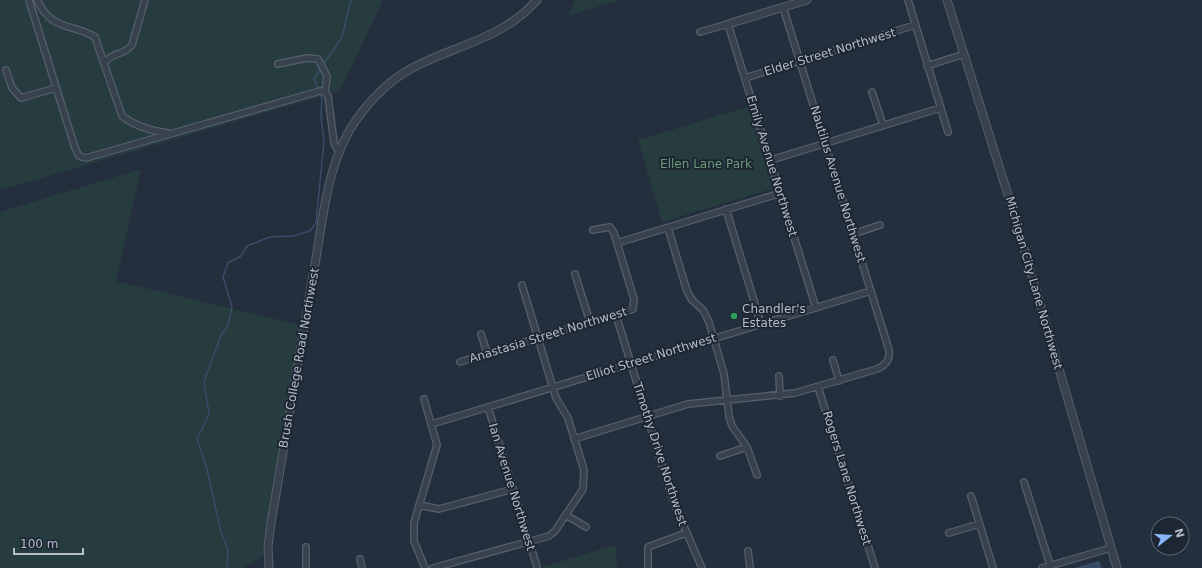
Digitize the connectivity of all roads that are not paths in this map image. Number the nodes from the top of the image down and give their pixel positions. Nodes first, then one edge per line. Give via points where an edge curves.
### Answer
1 (30, 0) edge
2 (37, 0) edge
3 (145, 0) edge
4 (537, 0) edge
5 (807, 0) edge
6 (908, 0) edge
7 (947, 0) edge
8 (783, 7) junction
9 (728, 24) junction
10 (915, 25) junction
11 (700, 32) dead end
12 (964, 54) junction
13 (800, 61) junction
14 (104, 62) junction
15 (278, 64) dead end
16 (928, 66) junction
17 (6, 70) dead end
18 (745, 78) junction
19 (56, 88) junction
20 (325, 92) junction
21 (872, 92) dead end
22 (940, 108) junction
23 (883, 126) junction
24 (948, 132) dead end
25 (170, 134) junction
26 (825, 143) junction
27 (340, 150) junction
28 (771, 160) junction
29 (781, 192) junction
30 (726, 210) junction
31 (880, 225) dead end
32 (668, 228) junction
33 (592, 230) dead end
34 (853, 234) junction
35 (617, 243) junction
36 (576, 274) dead end
37 (522, 285) dead end
38 (871, 291) junction
39 (816, 308) junction
40 (616, 314) junction
41 (590, 322) junction
42 (761, 324) junction
43 (481, 334) dead end
44 (538, 338) junction
45 (714, 339) junction
46 (487, 353) junction
47 (833, 360) dead end
48 (460, 362) dead end
49 (631, 364) junction
50 (779, 376) dead end
51 (839, 381) junction
52 (553, 387) junction
53 (818, 387) junction
54 (780, 396) junction
55 (424, 399) dead end
56 (728, 400) junction
57 (488, 407) junction
58 (647, 416) junction
59 (432, 424) junction
60 (574, 438) junction
61 (748, 447) junction
62 (720, 456) dead end
63 (757, 475) dead end
64 (1024, 482) dead end
65 (513, 489) junction
66 (971, 496) dead end
67 (419, 505) junction
68 (566, 515) junction
69 (979, 524) junction
70 (586, 528) dead end
71 (686, 533) junction
72 (949, 533) dead end
73 (529, 542) junction
74 (306, 547) dead end
75 (1111, 548) junction
76 (748, 551) dead end
77 (360, 559) dead end
78 (537, 567) edge
79 (1050, 567) edge
80 (269, 568) edge
81 (306, 568) edge
82 (362, 568) edge
83 (425, 568) edge
84 (433, 568) edge
85 (648, 568) edge
86 (702, 568) edge
87 (750, 568) edge
88 (875, 568) edge
89 (993, 568) edge
90 (1042, 568) edge
91 (1117, 568) edge

1 - 19 street
2 - 14 street via 48,18 59,24 88,32 95,37
3 - 14 street via 132,45 128,51 111,55
4 - 27 street, Brush College Road Northwest via 500,31 421,63 393,80 365,108
5 - 8 street
6 - 10 street
7 - 12 street, Michigan City Lane Northwest
8 - 9 street
8 - 13 street, Nautilus Avenue Northwest
9 - 11 street
9 - 18 street, Emily Avenue Northwest
10 - 13 street, Elder Street Northwest
10 - 16 street
12 - 16 street
12 - 75 street, Michigan City Lane Northwest via 1013,211
13 - 18 street, Elder Street Northwest
13 - 26 street, Nautilus Avenue Northwest
14 - 25 street via 122,116 133,123
15 - 20 street via 307,58 318,60 327,76
16 - 22 street
17 - 19 street via 12,88 21,98
18 - 28 street, Emily Avenue Northwest
19 - 25 street via 76,153 83,158
20 - 25 street via 317,91
20 - 27 street via 330,103 334,143
21 - 23 street
22 - 23 street
22 - 24 street
23 - 26 street
26 - 28 street
26 - 34 street, Nautilus Avenue Northwest
27 - 80 street, Brush College Road Northwest via 330,184 273,509 268,540
28 - 29 street, Emily Avenue Northwest
29 - 30 street
29 - 39 street, Emily Avenue Northwest
30 - 32 street
30 - 42 street
31 - 34 street
32 - 35 street
32 - 45 street via 687,291 706,315
33 - 35 street via 610,227
34 - 38 street, Nautilus Avenue Northwest
35 - 40 street, Anastasia Street Northwest via 634,306 631,310
36 - 41 street
37 - 44 street
38 - 39 street, Elliot Street Northwest
38 - 51 street, Nautilus Avenue Northwest via 889,350 888,362 877,369
39 - 42 street, Elliot Street Northwest
40 - 41 street, Anastasia Street Northwest
40 - 49 street, Timothy Drive Northwest
41 - 44 street, Anastasia Street Northwest
42 - 45 street, Elliot Street Northwest
43 - 46 street
44 - 46 street, Anastasia Street Northwest
44 - 52 street
45 - 49 street, Elliot Street Northwest
45 - 56 street
46 - 48 street, Anastasia Street Northwest
47 - 51 street
49 - 52 street, Elliot Street Northwest
49 - 58 street, Timothy Drive Northwest
50 - 54 street
51 - 53 street
52 - 57 street, Elliot Street Northwest
52 - 60 street via 556,398 568,418
53 - 54 street
53 - 88 street, Rogers Lane Northwest
54 - 56 street
55 - 59 street
56 - 58 street via 688,404
56 - 61 street via 728,416 732,426
57 - 59 street, Elliot Street Northwest
57 - 65 street, Ian Avenue Northwest
58 - 60 street
58 - 71 street, Timothy Drive Northwest via 673,501
59 - 67 street via 437,445
60 - 68 street via 584,470 584,480 581,494
61 - 62 street
61 - 63 street
64 - 79 street
65 - 67 street via 439,509
65 - 73 street, Ian Avenue Northwest
66 - 69 street
67 - 83 street via 414,523 414,542
68 - 70 street
68 - 73 street via 555,531
69 - 72 street
69 - 89 street
71 - 85 street via 648,547
71 - 86 street, Timothy Drive Northwest
73 - 78 street, Ian Avenue Northwest
73 - 84 street
74 - 81 street
75 - 79 street
75 - 91 street, Michigan City Lane Northwest
76 - 87 street
77 - 82 street
79 - 90 street

